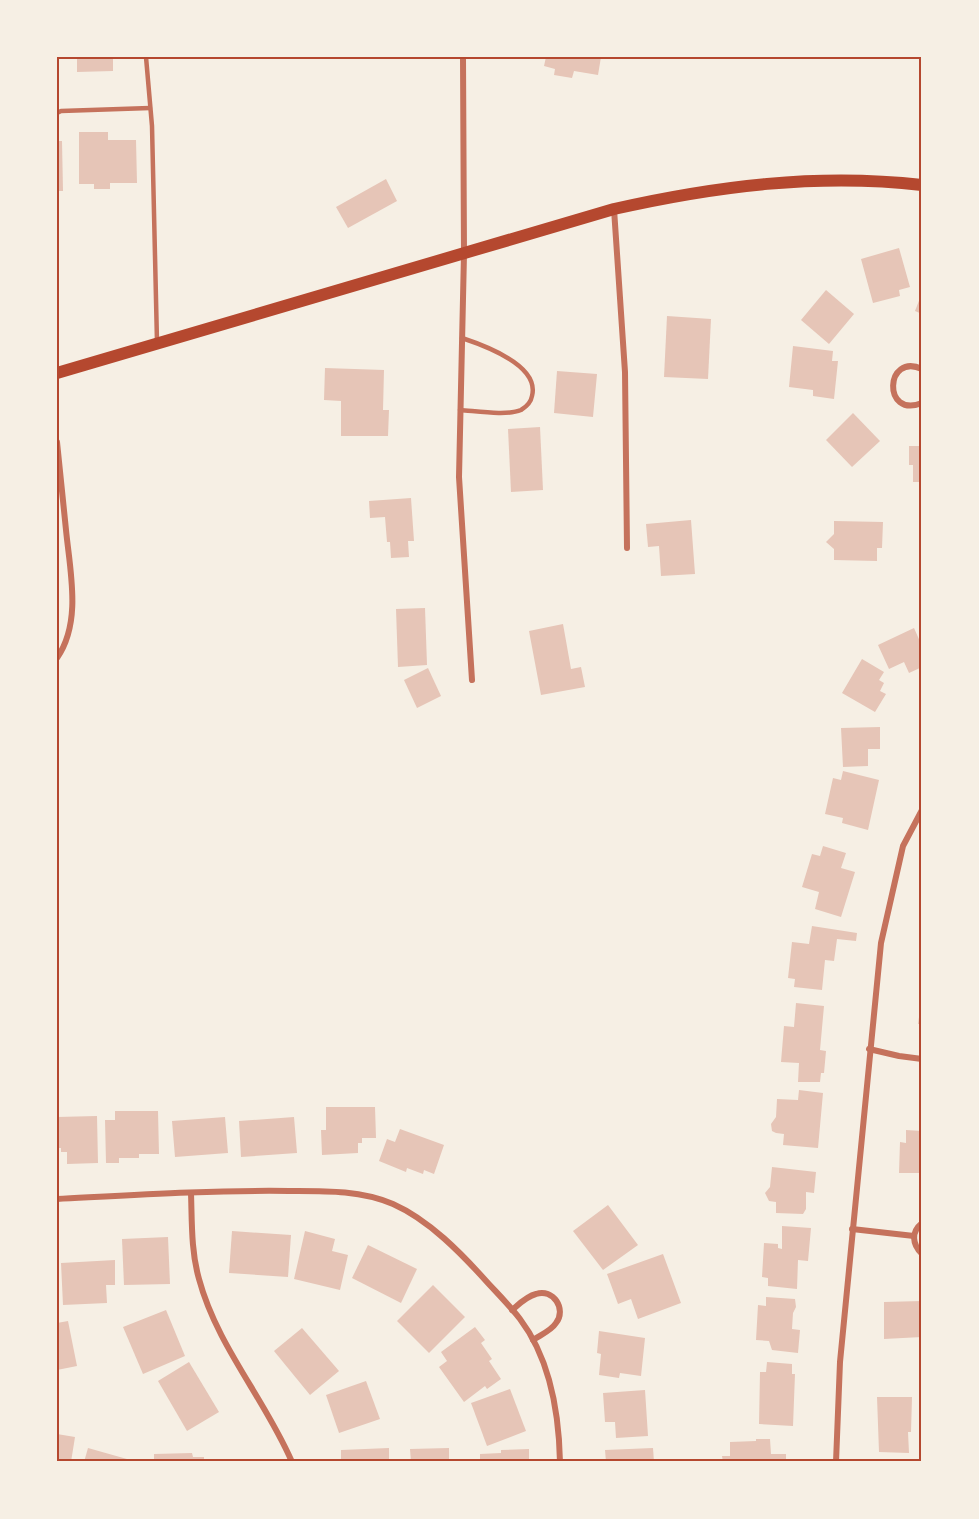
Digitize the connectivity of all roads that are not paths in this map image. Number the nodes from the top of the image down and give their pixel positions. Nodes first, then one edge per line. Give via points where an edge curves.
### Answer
1 (146, 57) edge
2 (463, 57) edge
3 (150, 108) junction
4 (57, 113) edge
5 (922, 185) edge
6 (614, 209) junction
7 (464, 254) junction
8 (462, 338) junction
9 (157, 344) junction
10 (922, 369) edge
11 (57, 373) edge
12 (922, 403) edge
13 (460, 410) junction
14 (57, 442) edge
15 (627, 548) dead end
16 (57, 658) edge
17 (472, 680) dead end
18 (922, 810) edge
19 (869, 1049) junction
20 (922, 1059) edge
21 (191, 1193) junction
22 (57, 1199) edge
23 (922, 1223) edge
24 (852, 1228) junction
25 (914, 1236) junction
26 (922, 1254) edge
27 (512, 1310) junction
28 (533, 1340) junction
29 (292, 1462) edge
30 (560, 1462) edge
31 (836, 1462) edge

1 - 3 lane
2 - 7 street
3 - 4 lane
3 - 9 lane
5 - 6 main road via 810,181 744,186
6 - 7 main road
6 - 15 street via 625,372
7 - 8 street
7 - 9 main road
8 - 13 street
8 - 13 lane via 495,349 512,360 530,380 533,394 523,409 513,412
9 - 11 main road
10 - 12 street via 904,368 892,387 905,404
13 - 17 street via 459,477
14 - 16 street via 72,597 68,632
18 - 19 street via 903,846 881,943
19 - 20 street
19 - 24 street
21 - 22 street
21 - 27 street via 329,1191 392,1204 417,1217 438,1235
21 - 29 street via 195,1263 207,1303
23 - 25 street
24 - 25 street
24 - 31 street
25 - 26 street
27 - 28 street
27 - 28 street via 535,1294 556,1299 560,1306 558,1320
28 - 30 street via 555,1405

